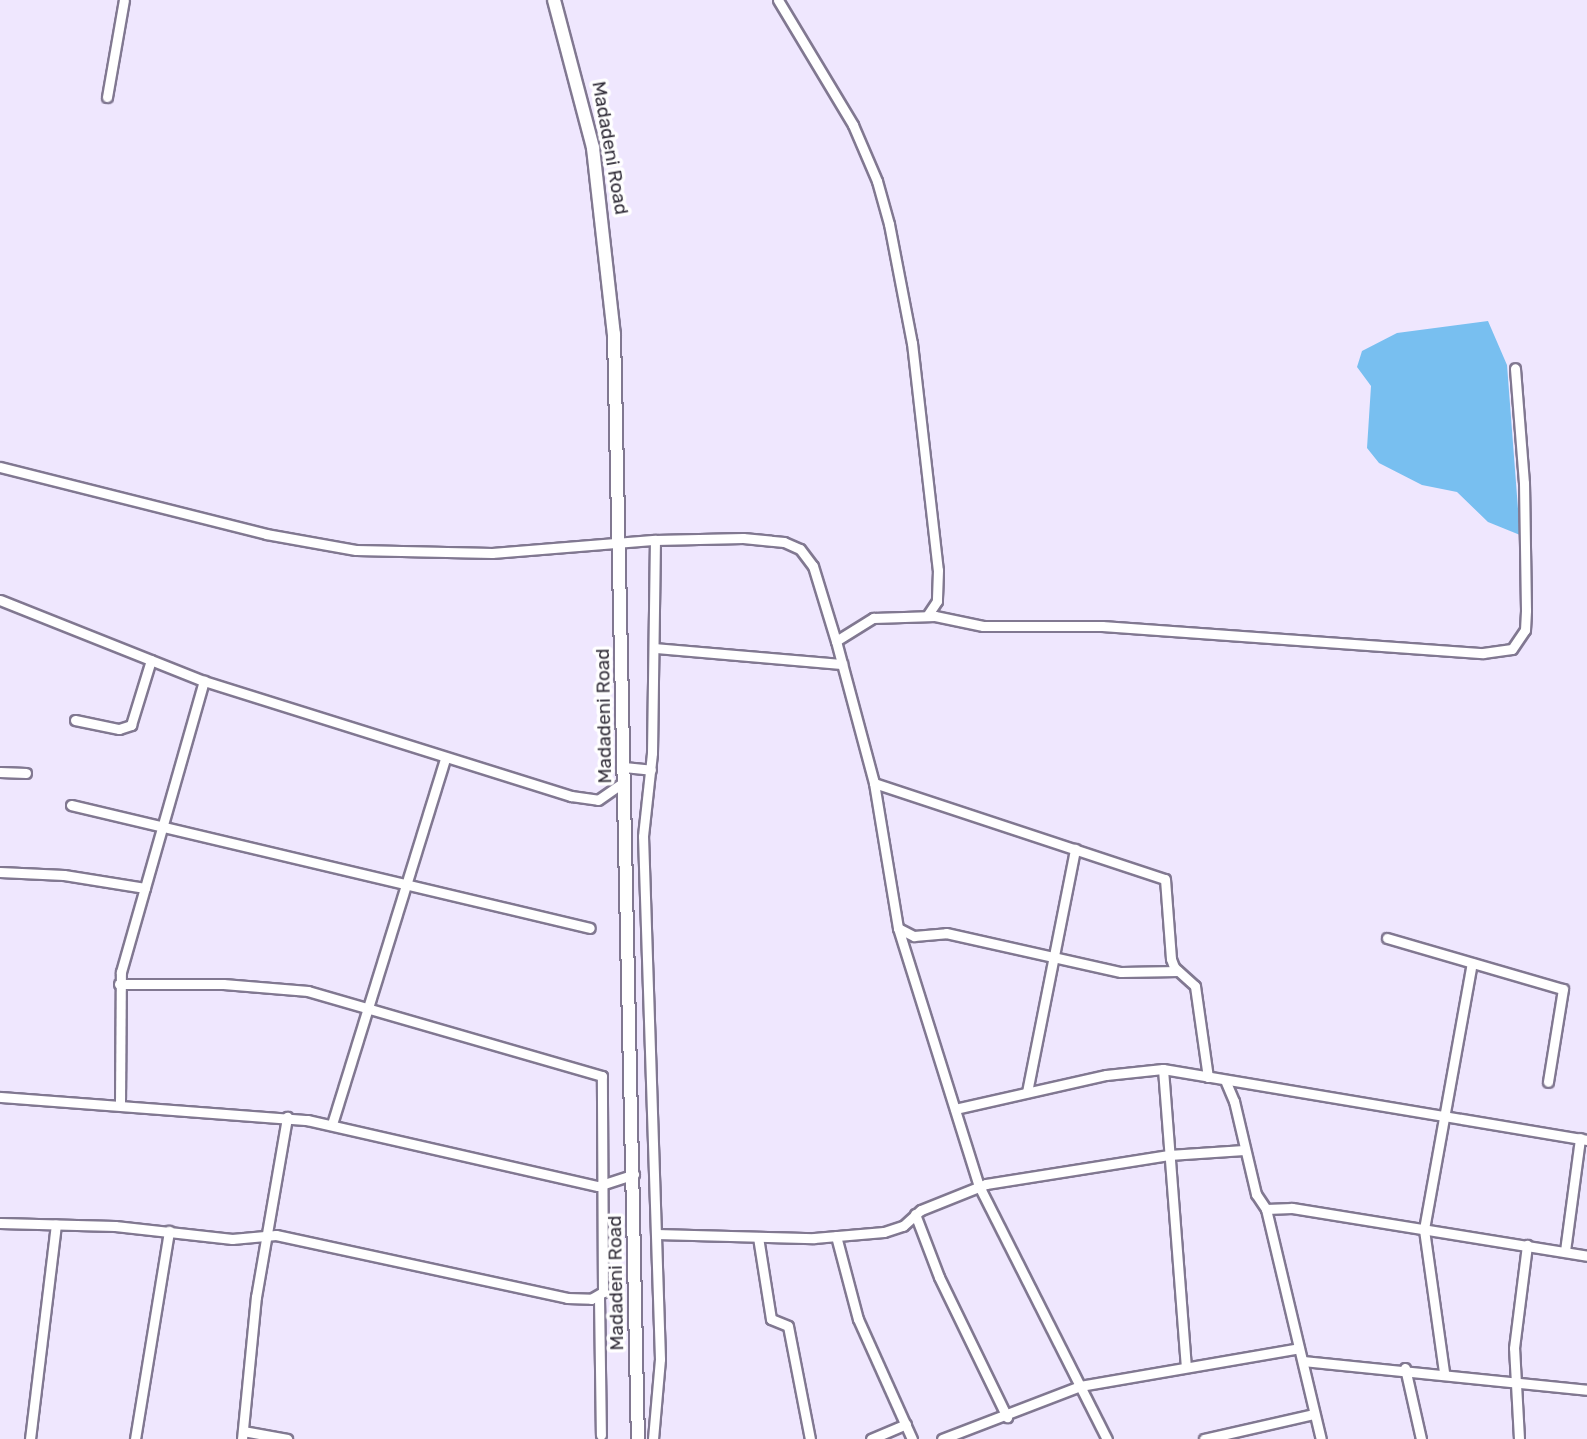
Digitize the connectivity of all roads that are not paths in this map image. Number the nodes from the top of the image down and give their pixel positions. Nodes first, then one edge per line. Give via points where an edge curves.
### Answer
1 (124, 0) edge
2 (554, 0) edge
3 (778, 0) edge
4 (107, 97) dead end
5 (1515, 368) dead end
6 (0, 467) edge
7 (656, 540) junction
8 (621, 545) junction
9 (0, 600) edge
10 (927, 616) junction
11 (836, 641) junction
12 (655, 648) junction
13 (151, 660) junction
14 (842, 664) junction
15 (204, 681) junction
16 (75, 720) dead end
17 (446, 758) junction
18 (624, 767) junction
19 (651, 770) junction
20 (0, 772) edge
21 (26, 773) dead end
22 (625, 781) junction
23 (874, 783) junction
24 (71, 805) dead end
25 (162, 828) junction
26 (1075, 849) junction
27 (0, 872) edge
28 (406, 884) junction
29 (145, 888) junction
30 (590, 928) dead end
31 (898, 928) junction
32 (1387, 938) dead end
33 (1051, 958) junction
34 (1472, 963) junction
35 (1178, 971) junction
36 (119, 984) junction
37 (368, 1006) junction
38 (1163, 1069) junction
39 (1209, 1077) junction
40 (1224, 1080) junction
41 (1548, 1082) dead end
42 (1027, 1092) junction
43 (0, 1097) edge
44 (120, 1103) junction
45 (955, 1109) junction
46 (1443, 1113) junction
47 (287, 1117) junction
48 (332, 1125) junction
49 (1584, 1139) edge
50 (1244, 1150) junction
51 (1169, 1155) junction
52 (634, 1174) junction
53 (603, 1186) junction
54 (979, 1186) junction
55 (1266, 1209) junction
56 (915, 1214) junction
57 (0, 1223) edge
58 (56, 1225) junction
59 (1424, 1229) junction
60 (169, 1231) junction
61 (656, 1234) junction
62 (265, 1235) junction
63 (836, 1236) junction
64 (758, 1237) junction
65 (1527, 1245) junction
66 (1565, 1251) junction
67 (1587, 1256) edge
68 (599, 1297) junction
69 (1299, 1348) junction
70 (1303, 1361) junction
71 (1186, 1365) junction
72 (1405, 1368) junction
73 (1444, 1373) junction
74 (1514, 1380) junction
75 (1080, 1387) junction
76 (1587, 1390) edge
77 (1314, 1414) junction
78 (1007, 1417) junction
79 (906, 1424) junction
80 (243, 1435) edge
81 (601, 1435) dead end
82 (30, 1439) edge
83 (135, 1439) edge
84 (287, 1439) edge
85 (638, 1439) edge
86 (653, 1439) edge
87 (810, 1439) edge
88 (871, 1439) edge
89 (912, 1439) edge
90 (942, 1439) edge
91 (1107, 1439) edge
92 (1205, 1439) edge
93 (1321, 1439) edge
94 (1421, 1439) edge
95 (1519, 1439) edge

1 - 4 street
2 - 8 street, Madadeni Road via 581,89 603,211 614,334
3 - 10 street via 846,113 875,174 887,214 912,343 937,570 936,605
5 - 10 street via 1524,483 1526,610 1525,630 1512,649 1462,652 1102,626 983,626
6 - 8 street via 266,534 356,551 479,553
7 - 8 street
7 - 11 street via 743,538 792,544 813,566
7 - 12 street
8 - 18 street, Madadeni Road
9 - 13 street
10 - 11 street via 873,618
11 - 14 street
12 - 14 street
12 - 19 street
13 - 15 street
13 - 16 street via 131,725 119,729
14 - 23 street
15 - 17 street
15 - 25 street
17 - 22 street via 591,800 603,799
17 - 28 street
18 - 19 street
18 - 22 street, Madadeni Road
19 - 61 street via 643,836
20 - 21 street
22 - 52 street, Madadeni Road
23 - 26 street
23 - 31 street
24 - 25 street
25 - 28 street
25 - 29 street
26 - 33 street
26 - 35 street via 1168,882 1171,959
27 - 29 street via 64,875
28 - 30 street
28 - 37 street
29 - 36 street
31 - 33 street via 914,936 946,933
31 - 45 street
32 - 34 street
33 - 35 street via 1121,972
33 - 42 street
34 - 41 street via 1563,989
34 - 46 street
35 - 39 street via 1195,986
36 - 37 street via 287,989
36 - 44 street
37 - 48 street
37 - 53 street via 602,1076
38 - 39 street
38 - 42 street via 1138,1069
38 - 51 street
39 - 40 street
40 - 46 street
40 - 50 street via 1234,1101
42 - 45 street
43 - 44 street
44 - 47 street
45 - 54 street
46 - 49 street
46 - 59 street
47 - 48 street
47 - 62 street
48 - 53 street
49 - 66 street
50 - 51 street
50 - 55 street via 1256,1194
51 - 54 street
51 - 71 street
52 - 53 street
52 - 85 street, Madadeni Road
53 - 68 street via 604,1288
54 - 56 street
54 - 75 street
55 - 59 street via 1292,1208
55 - 69 street
56 - 63 street via 897,1230
56 - 78 street via 939,1277
57 - 58 street
58 - 60 street
58 - 82 street
59 - 65 street
59 - 73 street
60 - 62 street via 232,1238
60 - 83 street
61 - 64 street
61 - 86 street via 660,1359
62 - 68 street via 567,1298
62 - 80 street
63 - 64 street
63 - 79 street via 858,1319
64 - 87 street via 771,1319 788,1326
65 - 66 street
65 - 74 street
66 - 67 street
68 - 81 street
69 - 70 street
69 - 71 street
70 - 72 street
70 - 77 street
71 - 75 street
72 - 73 street
72 - 94 street
73 - 74 street
74 - 76 street
74 - 95 street
75 - 78 street
75 - 91 street
77 - 92 street
77 - 93 street
78 - 90 street
79 - 88 street
79 - 89 street
80 - 84 street

